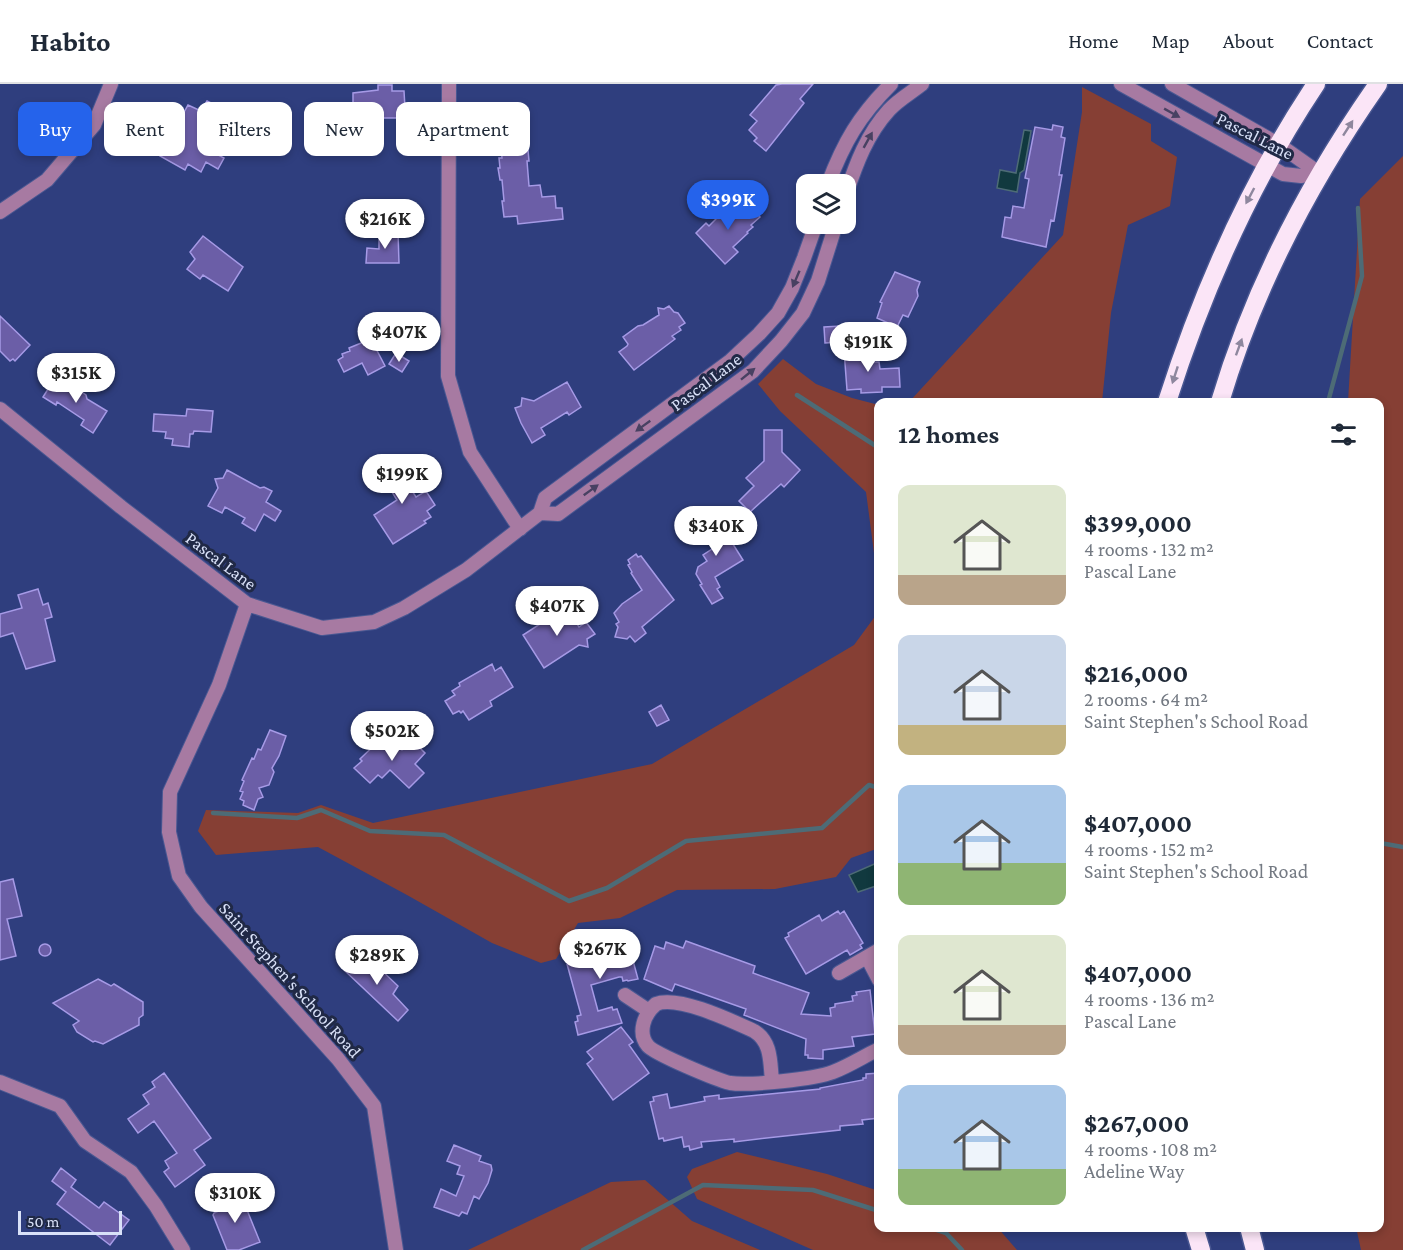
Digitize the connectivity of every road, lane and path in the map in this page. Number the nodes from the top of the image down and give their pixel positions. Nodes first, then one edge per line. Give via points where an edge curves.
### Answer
1 (111, 84) edge
2 (449, 84) edge
3 (891, 84) edge
4 (922, 84) edge
5 (1121, 84) edge
6 (1172, 84) edge
7 (1186, 84) edge
8 (1316, 84) edge
9 (1378, 84) edge
10 (905, 89) edge
11 (1205, 102) junction
12 (1278, 144) junction
13 (1266, 165) junction
14 (1319, 173) junction
15 (832, 174) edge
16 (852, 174) edge
17 (0, 212) edge
18 (812, 234) edge
19 (833, 234) edge
20 (1168, 398) edge
21 (1221, 398) edge
22 (0, 408) edge
23 (540, 513) junction
24 (520, 529) junction
25 (247, 604) junction
26 (873, 953) edge
27 (839, 973) dead end
28 (625, 995) dead end
29 (648, 1011) junction
30 (874, 1051) edge
31 (772, 1081) junction
32 (0, 1082) edge
33 (1196, 1232) edge
34 (1251, 1232) edge
35 (183, 1250) edge
36 (396, 1250) edge
37 (1201, 1250) edge
38 (1256, 1250) edge

1 - 17 street via 94,125 47,180
2 - 24 street via 448,376 470,452
3 - 15 street via 870,105 846,140
4 - 10 street
5 -> 13 street, Pascal Lane
6 - 11 street, Pascal Lane
7 - 11 street
8 - 12 highway
14 -> 9 highway
16 -> 10 street via 871,135
11 - 12 street, Pascal Lane
12 - 13 highway
12 - 14 street, Pascal Lane
13 - 14 street, Pascal Lane via 1289,175
13 -> 20 highway via 1208,285
21 -> 14 highway via 1260,293
18 -> 23 street, Pascal Lane via 792,288 778,313 759,334 729,362 545,498
23 -> 19 street, Pascal Lane via 558,514 753,371 803,313
22 - 25 street, Pascal Lane
23 - 24 street, Pascal Lane
24 - 25 street, Pascal Lane via 432,592 374,622 322,628
25 - 36 street, Saint Stephen's School Road via 219,685 170,792 171,843 179,876 201,908 338,1059 374,1106
26 - 27 street
28 - 29 street
29 - 31 street via 643,1035 654,1051 730,1083
29 - 31 street via 660,1003 674,1002 754,1031 767,1044
30 - 31 street via 830,1073
32 - 35 street via 60,1106 85,1141 130,1172
33 - 37 highway
34 - 38 highway

